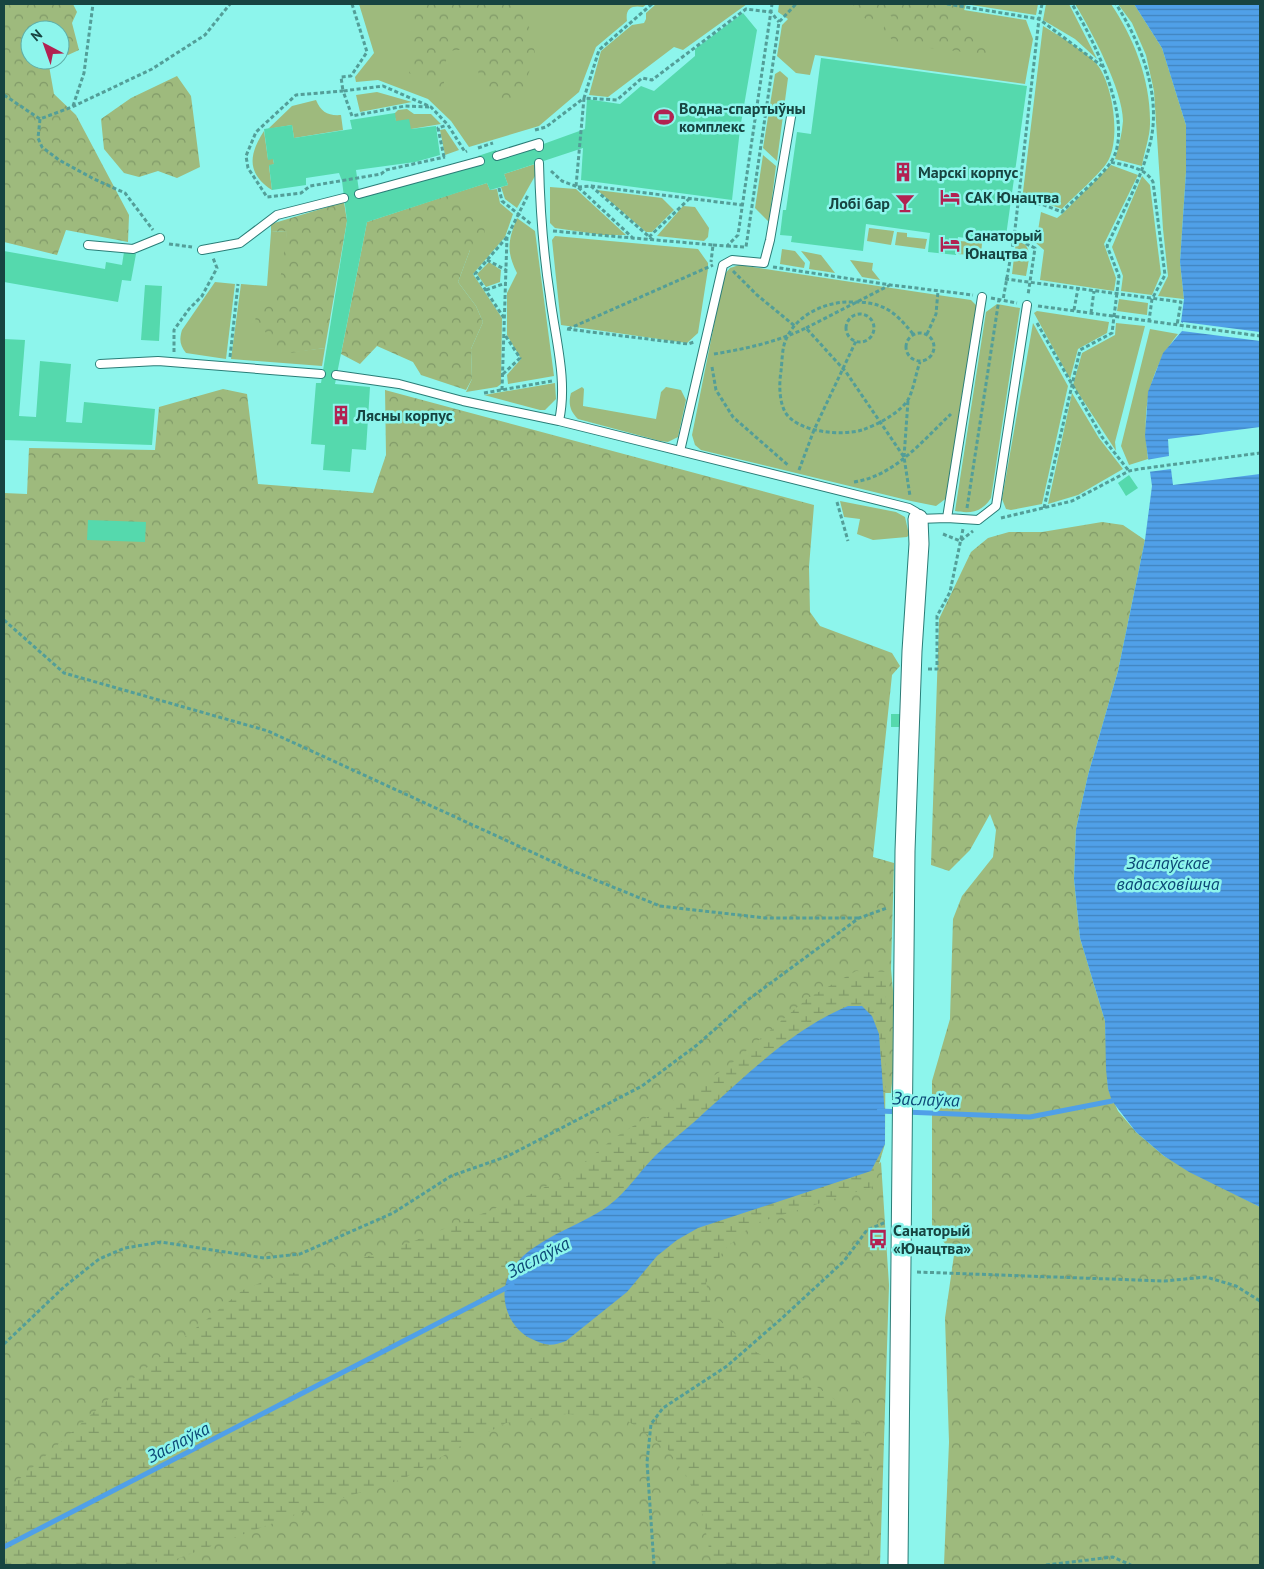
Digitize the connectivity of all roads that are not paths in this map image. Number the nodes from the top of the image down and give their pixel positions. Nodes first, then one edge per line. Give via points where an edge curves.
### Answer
1 (792, 111) dead end
2 (539, 147) dead end
3 (497, 156) dead end
4 (480, 161) dead end
5 (539, 163) dead end
6 (359, 194) dead end
7 (344, 198) dead end
8 (160, 238) road end
9 (88, 245) dead end
10 (202, 250) road end
11 (980, 299) road end
12 (1026, 305) road end
13 (100, 364) dead end
14 (321, 374) dead end
15 (336, 375) dead end
16 (559, 421) junction
17 (680, 451) junction
18 (946, 518) junction
19 (918, 520) junction
20 (898, 1565) edge

1 - 17 lane via 764,263 732,260 723,265 707,352
2 - 3 lane via 539,144
4 - 6 lane
5 - 16 lane via 543,176 541,230 563,392
7 - 10 lane via 276,215 240,243
8 - 9 lane via 133,249
11 - 18 lane
12 - 18 lane via 996,506 978,520
13 - 14 lane via 158,361
15 - 16 lane via 399,384
16 - 17 lane
17 - 19 lane via 909,508 916,512
18 - 19 lane
19 - 20 street via 920,544 911,669 905,851

